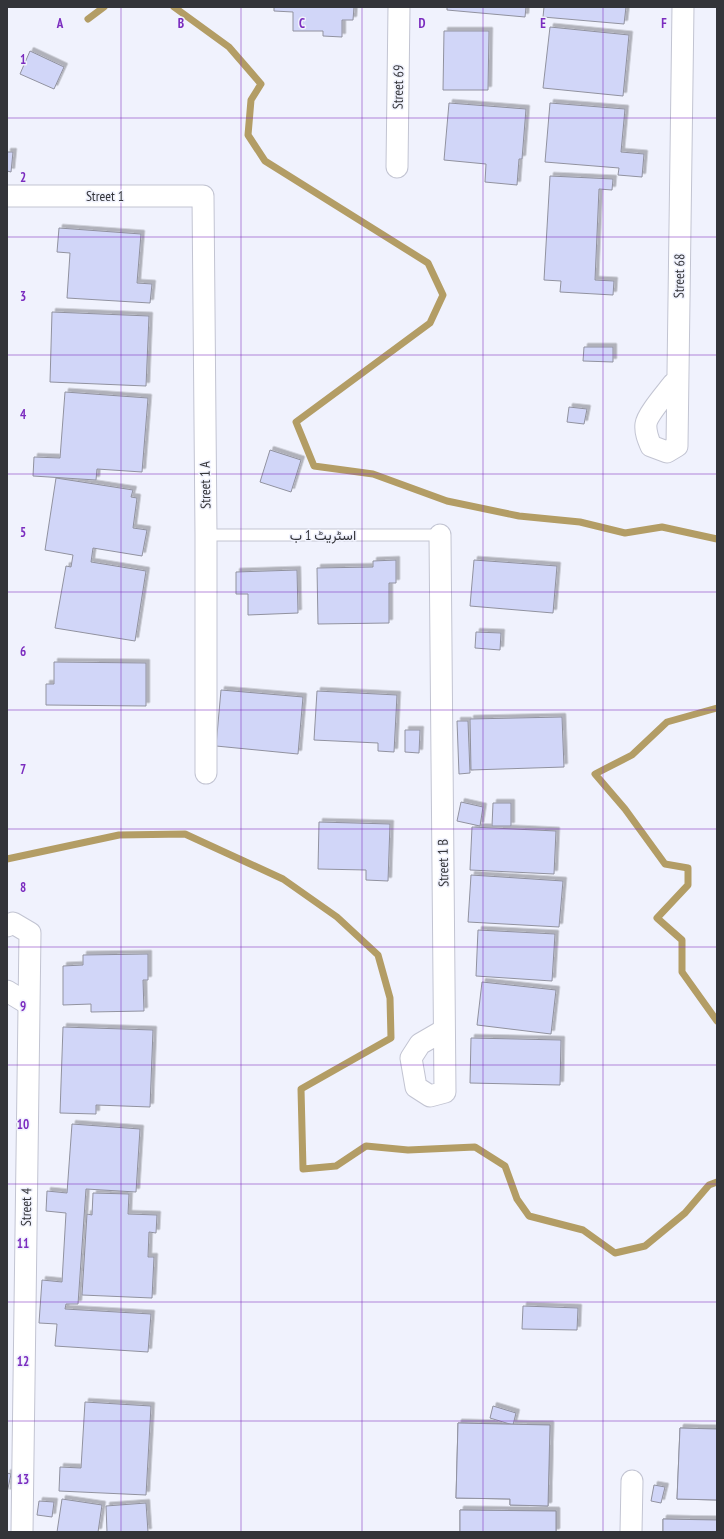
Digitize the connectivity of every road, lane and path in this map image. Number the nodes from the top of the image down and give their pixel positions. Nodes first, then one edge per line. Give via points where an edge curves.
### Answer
1 (399, 7) edge
2 (684, 7) edge
3 (397, 167) dead end
4 (7, 196) edge
5 (203, 196) joint
6 (673, 384) dead end
7 (206, 535) junction
8 (440, 535) joint
9 (206, 773) dead end
10 (7, 926) edge
11 (7, 991) edge
12 (25, 1002) dead end
13 (440, 1034) dead end
14 (632, 1481) dead end
15 (22, 1532) edge
16 (631, 1532) edge

1 - 3 street, Street 69
2 - 6 street, Street 68 via 677,446 666,452 651,446 646,423
4 - 5 street, Street 1
5 - 7 street, Street 1 A
7 - 8 lane, اسٹریٹ 1 ب
7 - 9 street, Street 1 A
8 - 13 street, Street 1 B via 445,1092 430,1096 416,1087 411,1058 420,1044
10 - 15 street, Street 4 via 12,923 30,933
11 - 12 street
14 - 16 street

